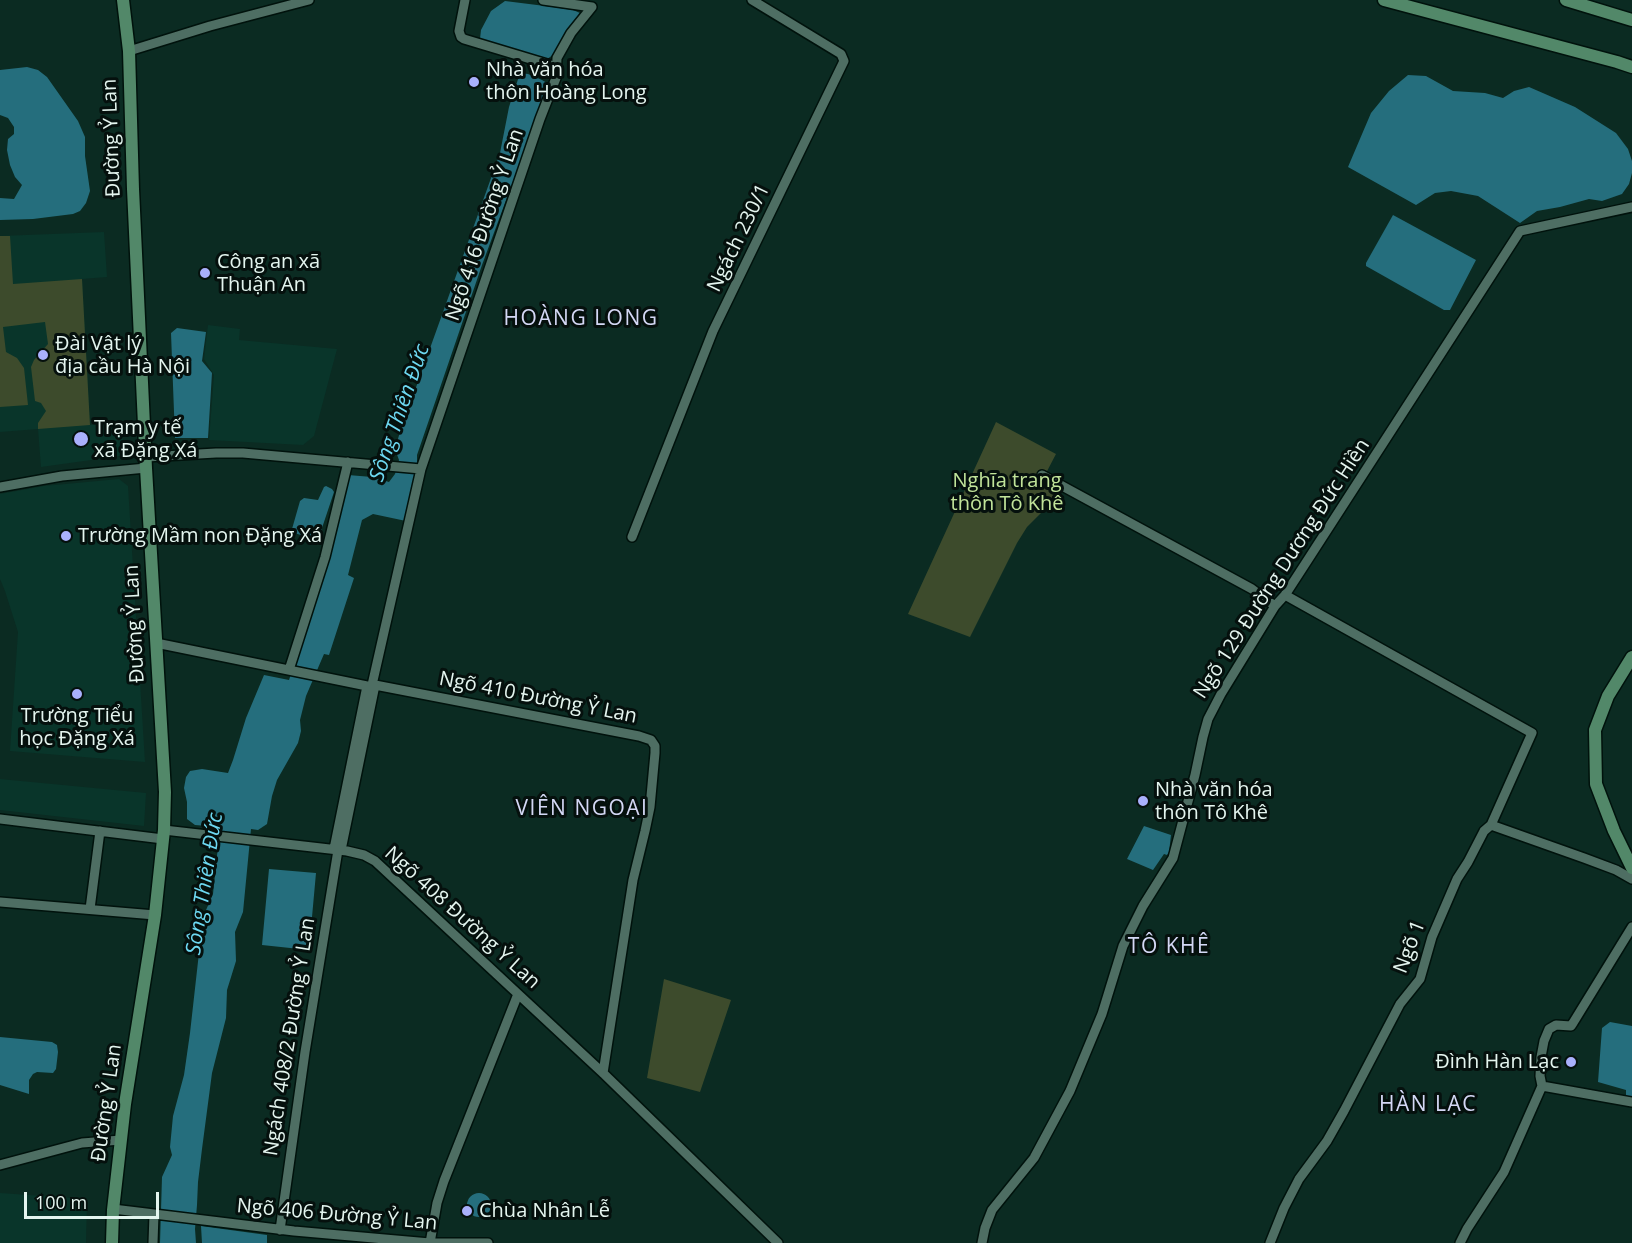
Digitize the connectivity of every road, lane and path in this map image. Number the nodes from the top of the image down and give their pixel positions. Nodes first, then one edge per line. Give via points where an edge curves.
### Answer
1 (123, 0) edge
2 (309, 0) edge
3 (465, 0) edge
4 (543, 0) edge
5 (752, 0) edge
6 (1384, 0) edge
7 (1566, 0) edge
8 (595, 4) edge
9 (1632, 20) edge
10 (129, 51) junction
11 (557, 67) junction
12 (1632, 67) edge
13 (1632, 207) edge
14 (348, 462) junction
15 (146, 463) junction
16 (421, 469) junction
17 (1042, 475) dead end
18 (0, 487) edge
19 (632, 537) dead end
20 (1285, 595) junction
21 (1275, 606) junction
22 (156, 643) junction
23 (1632, 657) edge
24 (289, 670) junction
25 (371, 685) junction
26 (354, 768) joint
27 (0, 819) edge
28 (1491, 825) junction
29 (100, 831) junction
30 (164, 834) junction
31 (338, 850) junction
32 (1632, 868) edge
33 (1632, 879) edge
34 (0, 902) edge
35 (90, 909) junction
36 (155, 915) junction
37 (1632, 927) edge
38 (518, 994) junction
39 (603, 1074) junction
40 (1542, 1086) junction
41 (1632, 1102) edge
42 (121, 1140) junction
43 (0, 1165) edge
44 (113, 1209) junction
45 (154, 1214) junction
46 (280, 1230) junction
47 (112, 1243) edge
48 (153, 1243) edge
49 (427, 1243) edge
50 (488, 1243) edge
51 (778, 1243) edge
52 (982, 1243) edge
53 (1270, 1243) edge
54 (1460, 1243) edge

1 - 10 main road, Đường Ỷ Lan
2 - 10 street
3 - 11 street via 460,37
4 - 8 street, Ngõ 416 Đường Ỷ Lan
5 - 19 street, Ngách 230/1 via 841,54 844,61 713,331
6 - 12 main road
7 - 9 main road
8 - 11 street, Ngõ 416 Đường Ỷ Lan via 565,43
10 - 15 main road, Đường Ỷ Lan
11 - 16 street, Ngõ 416 Đường Ỷ Lan
13 - 20 street, Ngõ 129 Đường Dương Đức Hiền via 1520,231
14 - 15 street via 216,453
14 - 16 street
14 - 24 street via 325,557
15 - 18 street
15 - 22 main road, Đường Ỷ Lan
16 - 25 street, Ngõ 416 Đường Ỷ Lan
17 - 21 street via 1252,589
20 - 21 street, Ngõ 129 Đường Dương Đức Hiền
20 - 28 street, Ngõ 1 via 1532,733
21 - 52 street, Ngõ 129 Đường Dương Đức Hiền via 1208,719 1176,852 1123,946 1102,1014 1070,1091 1034,1158 992,1210
22 - 24 street, Ngõ 410 Đường Ỷ Lan
22 - 30 main road, Đường Ỷ Lan
23 - 32 main road via 1608,696 1595,730 1596,784
24 - 25 street, Ngõ 410 Đường Ỷ Lan
25 - 26 street, Ngõ 416 Đường Ỷ Lan
25 - 39 street, Ngõ 410 Đường Ỷ Lan via 639,736 654,743 649,813 633,880
26 - 31 street, Ngách 408/2 Đường Ỷ Lan
27 - 29 street, Ngõ 408 Đường Ỷ Lan
28 - 33 street
28 - 53 street, Ngõ 1 via 1481,835 1457,879 1432,937 1420,979 1400,1004 1344,1110 1299,1179
29 - 30 street, Ngõ 408 Đường Ỷ Lan
29 - 35 street
30 - 31 street, Ngõ 408 Đường Ỷ Lan via 199,834
30 - 36 main road, Đường Ỷ Lan
31 - 38 street, Ngõ 408 Đường Ỷ Lan via 364,855 381,866
31 - 46 street, Ngách 408/2 Đường Ỷ Lan via 304,1052
34 - 35 street
35 - 36 street
36 - 42 main road, Đường Ỷ Lan
37 - 40 street via 1571,1026 1549,1029 1540,1057
38 - 39 street, Ngõ 408 Đường Ỷ Lan
38 - 49 street via 444,1181
39 - 51 street, Ngõ 408 Đường Ỷ Lan
40 - 41 street
40 - 54 street via 1504,1172
42 - 43 street via 82,1143
42 - 44 main road, Đường Ỷ Lan
44 - 45 street, Ngõ 406 Đường Ỷ Lan
44 - 47 main road, Đường Ỷ Lan
45 - 46 street, Ngõ 406 Đường Ỷ Lan
45 - 48 street
46 - 49 street, Ngõ 406 Đường Ỷ Lan
49 - 50 street, Ngõ 406 Đường Ỷ Lan

